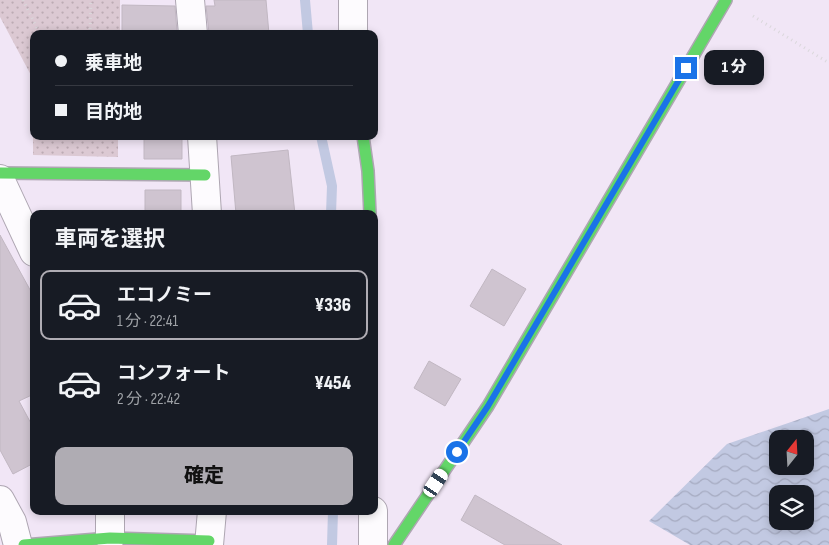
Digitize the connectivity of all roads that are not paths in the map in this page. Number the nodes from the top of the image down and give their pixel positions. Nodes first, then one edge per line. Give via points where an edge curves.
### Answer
1 (190, 0) edge
2 (353, 0) edge
3 (726, 0) edge
4 (193, 30) edge
5 (353, 30) edge
6 (202, 140) edge
7 (364, 140) edge
8 (0, 173) edge
9 (205, 175) junction
10 (0, 179) edge
11 (207, 210) edge
12 (370, 210) edge
13 (30, 243) edge
14 (0, 500) edge
15 (110, 515) edge
16 (212, 515) edge
17 (373, 515) edge
18 (110, 538) junction
19 (209, 543) edge
20 (18, 545) edge
21 (24, 545) edge
22 (373, 545) edge
23 (394, 545) edge

1 - 4 street
2 - 5 street
3 - 23 street via 488,406
6 - 9 street
7 - 12 street
8 - 9 street
9 - 11 street
10 - 13 street
14 - 20 street via 12,522
15 - 18 street
16 - 19 street
17 - 22 street
18 - 19 street
18 - 21 street

